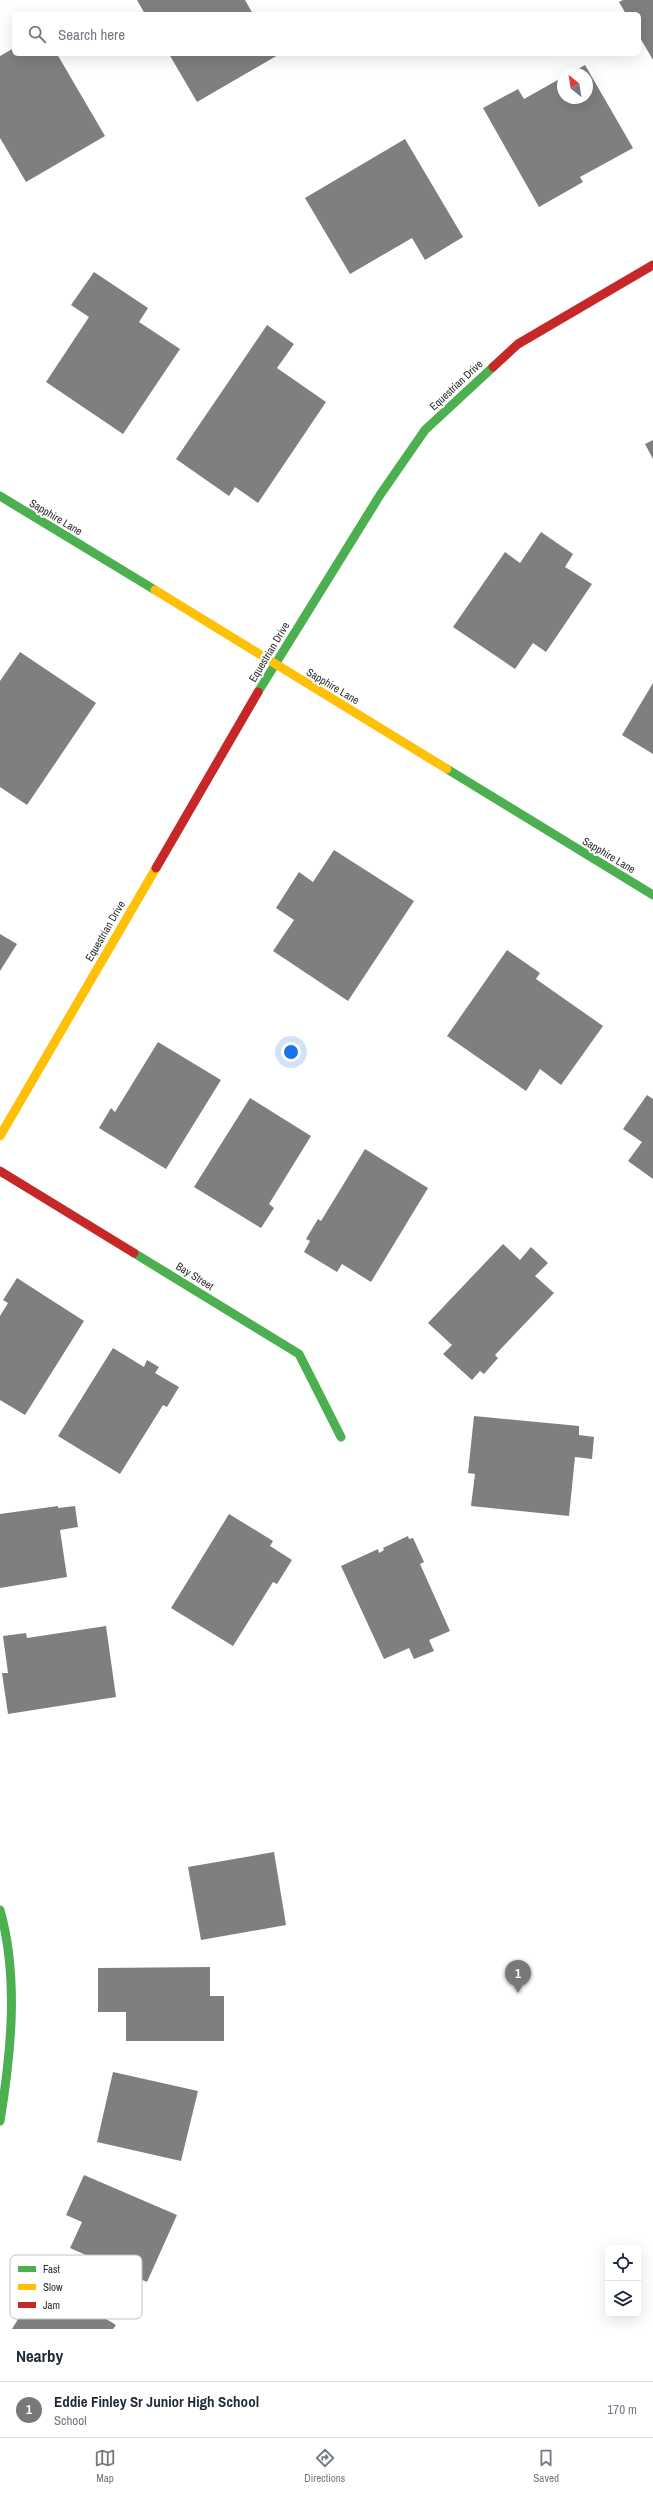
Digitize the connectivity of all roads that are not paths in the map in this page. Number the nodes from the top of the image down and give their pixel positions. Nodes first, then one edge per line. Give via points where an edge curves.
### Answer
1 (653, 265) edge
2 (0, 496) edge
3 (275, 664) junction
4 (653, 895) edge
5 (0, 1136) edge
6 (0, 1171) edge
7 (341, 1436) dead end
8 (0, 1910) edge
9 (0, 2121) edge

1 - 3 street, Equestrian Drive via 518,344 425,430 380,495
2 - 3 street, Sapphire Lane
3 - 4 street, Sapphire Lane
3 - 5 street, Equestrian Drive
6 - 7 street, Bay Street via 299,1354
8 - 9 street via 4,1923 12,1996 7,2081

